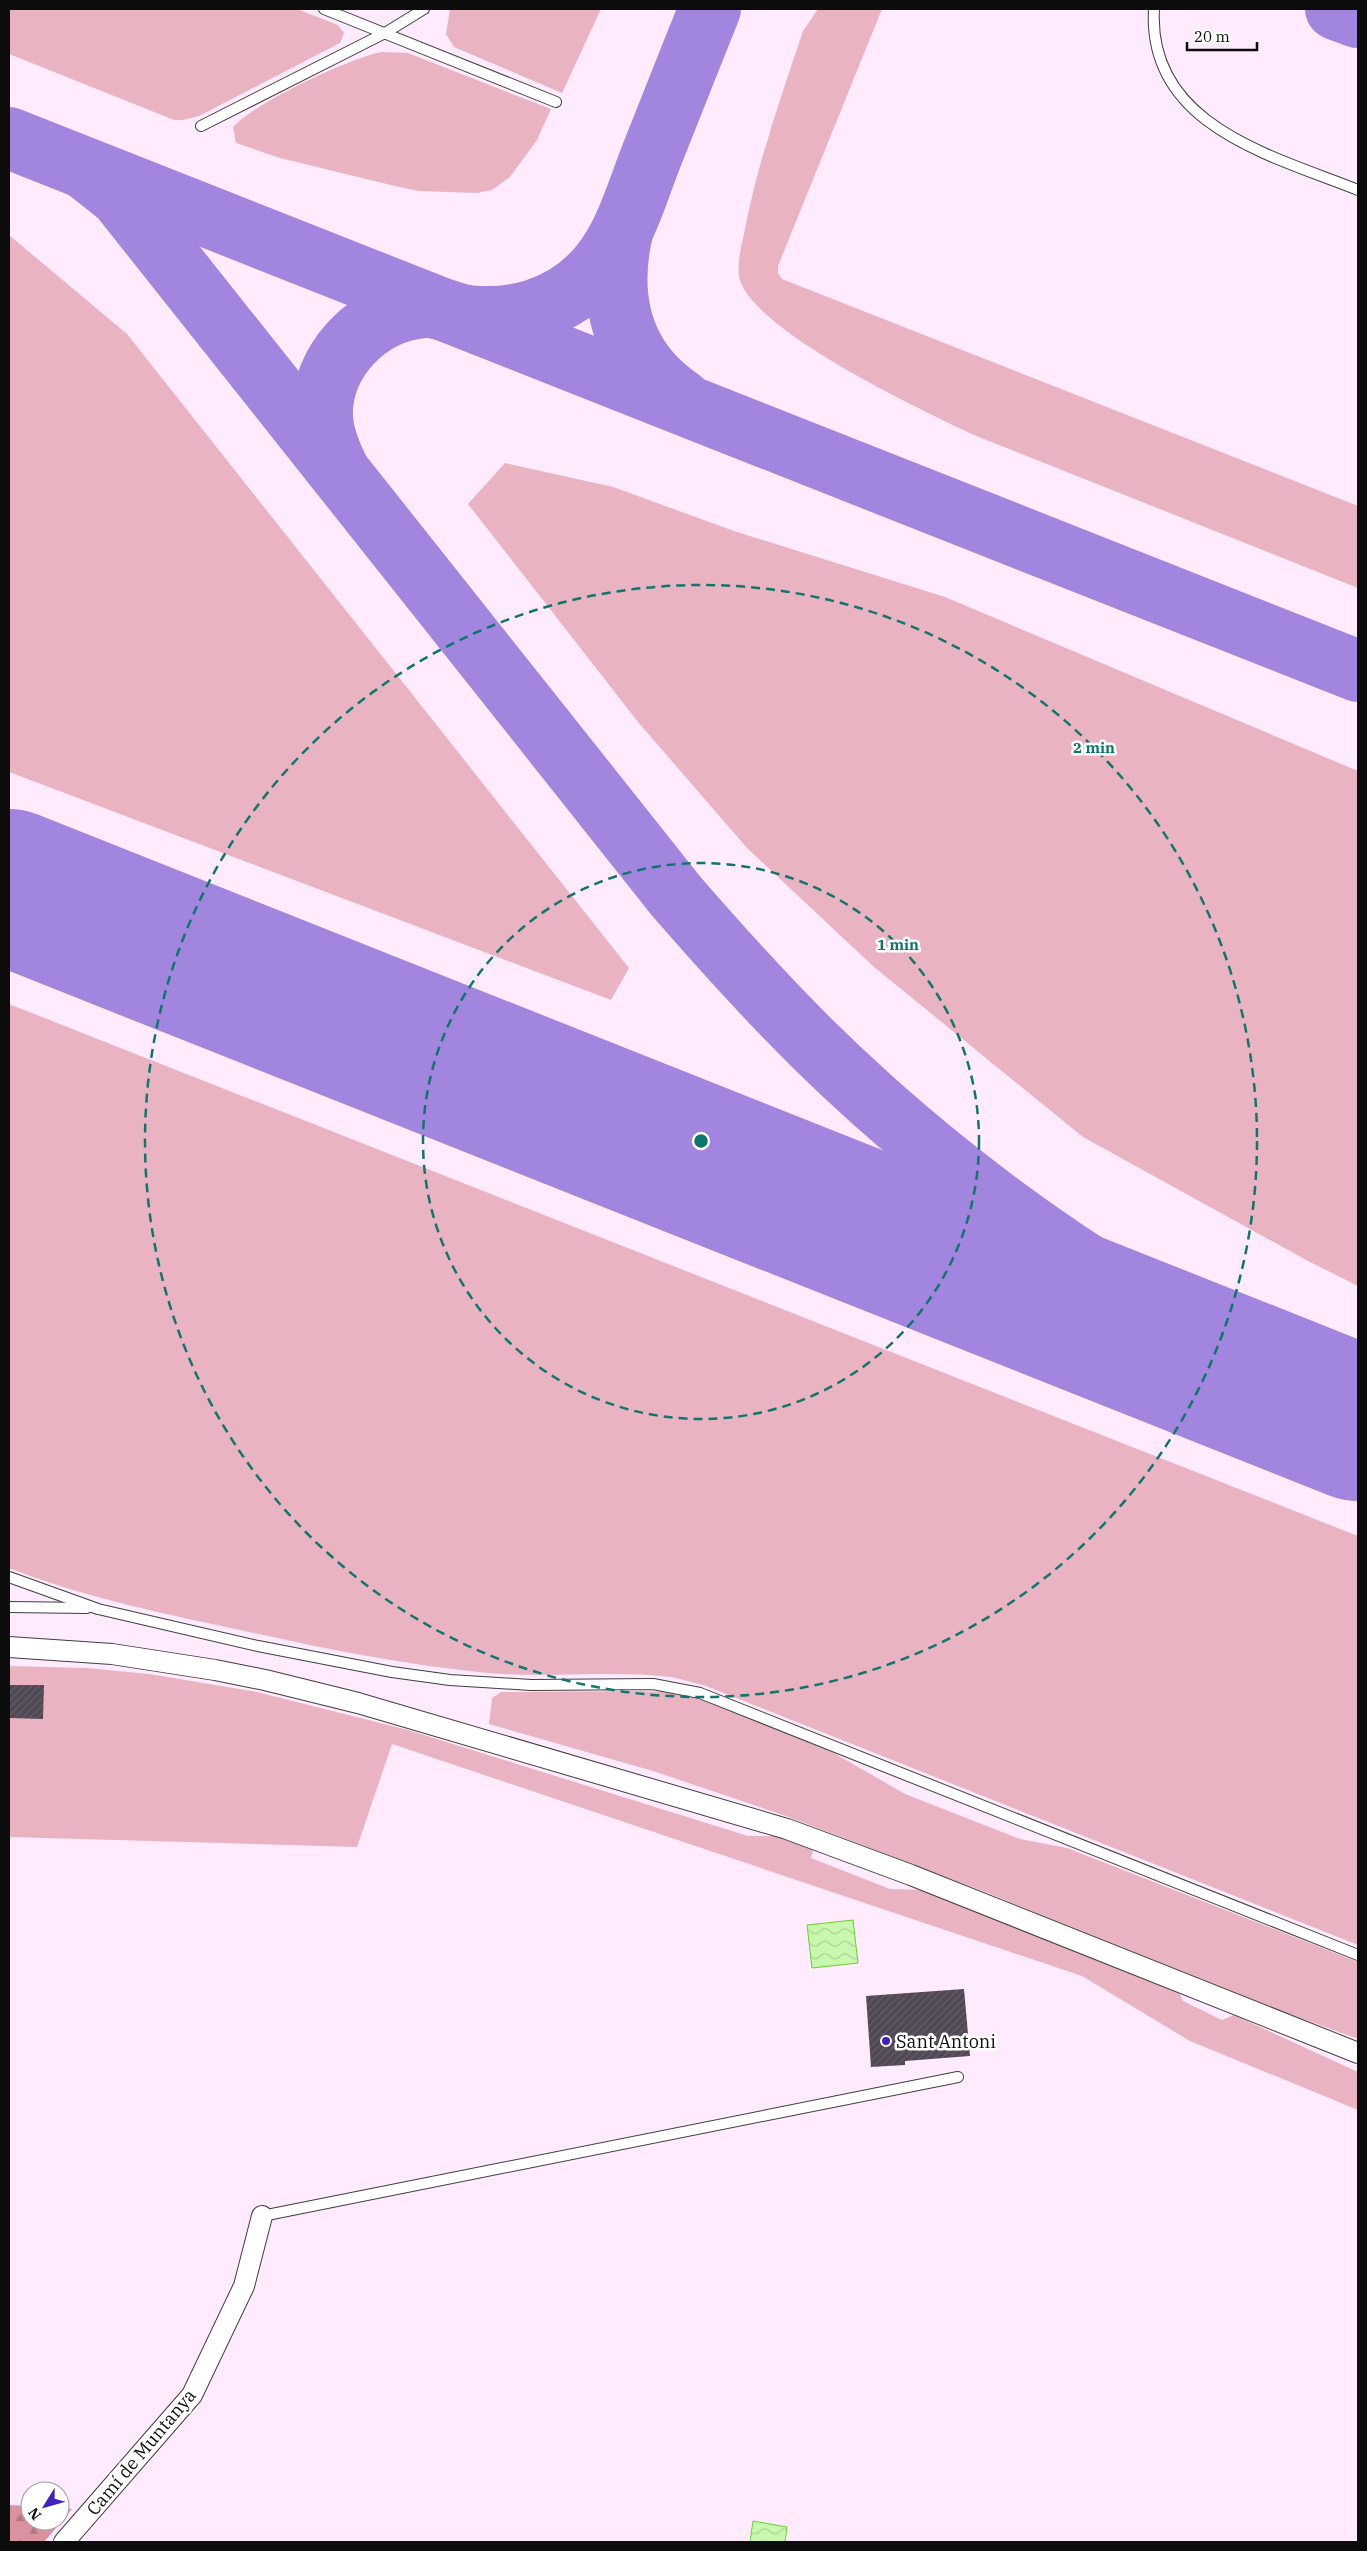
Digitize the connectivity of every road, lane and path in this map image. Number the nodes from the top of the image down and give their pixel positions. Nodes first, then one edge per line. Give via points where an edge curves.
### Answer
1 (324, 9) edge
2 (424, 9) edge
3 (1154, 9) edge
4 (385, 33) junction
5 (556, 102) dead end
6 (201, 126) dead end
7 (1358, 190) edge
8 (9, 1577) edge
9 (9, 1607) edge
10 (98, 1609) junction
11 (9, 1647) edge
12 (1358, 1955) edge
13 (1358, 2053) edge
14 (958, 2077) dead end
15 (262, 2216) joint
16 (64, 2542) edge

1 - 4 lane
2 - 4 lane
3 - 7 lane via 1159,53 1183,99 1196,114 1247,145
4 - 5 lane
4 - 6 lane
8 - 10 lane
9 - 10 lane
10 - 12 lane via 258,1646 392,1672 450,1680 532,1685 653,1684 700,1693
11 - 13 street via 112,1654 265,1680 358,1703 787,1829
14 - 15 lane
15 - 16 street, Camí de Muntanya via 244,2286 192,2395

